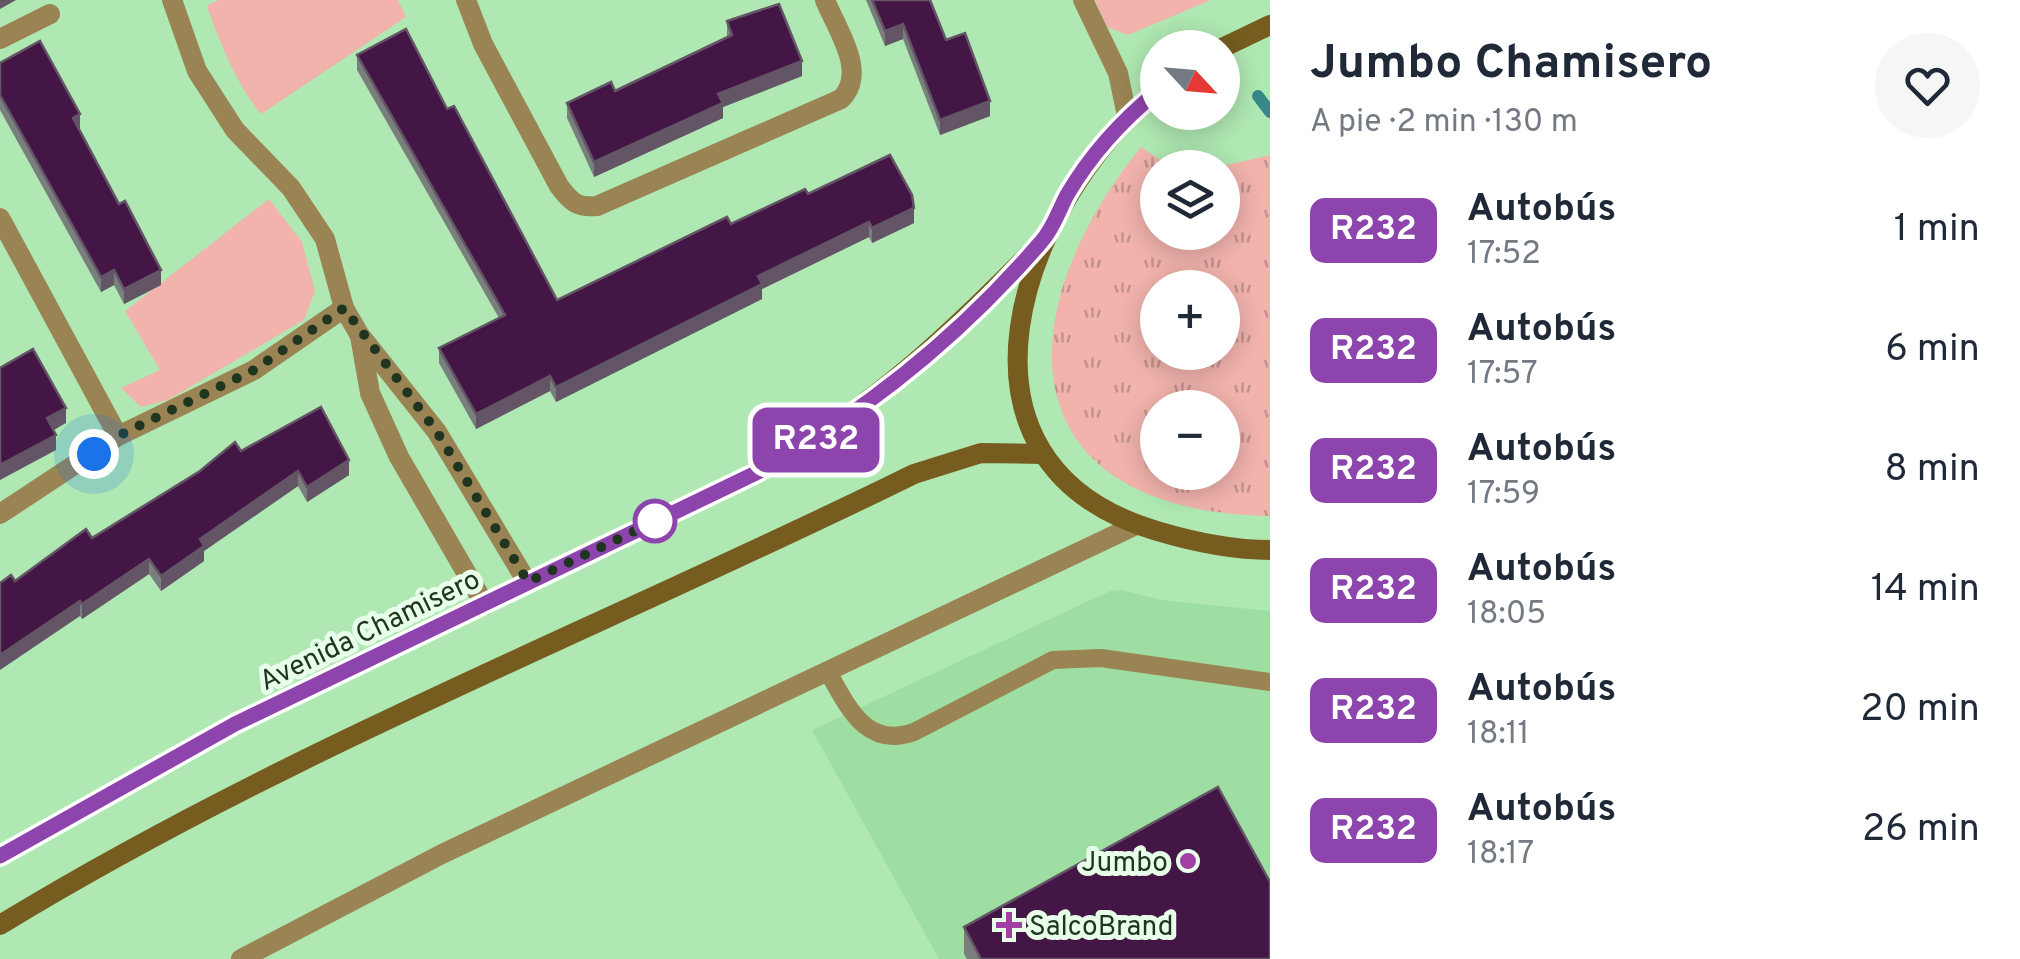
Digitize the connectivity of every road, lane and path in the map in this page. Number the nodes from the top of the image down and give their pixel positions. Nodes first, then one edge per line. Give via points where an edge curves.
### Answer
1 (466, 0) edge
2 (824, 0) edge
3 (1083, 0) edge
4 (177, 2) edge
5 (50, 14) dead end
6 (1270, 25) edge
7 (0, 39) edge
8 (1240, 39) edge
9 (1140, 106) edge
10 (1127, 116) junction
11 (0, 218) edge
12 (1044, 239) junction
13 (344, 308) junction
14 (359, 334) junction
15 (118, 436) junction
16 (1042, 454) junction
17 (0, 514) edge
18 (1136, 525) junction
19 (1270, 550) edge
20 (528, 582) junction
21 (485, 605) junction
22 (828, 672) junction
23 (1270, 682) edge
24 (0, 856) edge
25 (0, 925) edge
26 (241, 959) edge

1 - 2 street via 560,186 584,207 841,100 852,85 853,67
3 - 10 street via 1118,73
4 - 13 street via 196,71 325,239
5 - 7 street
6 - 8 street
9 - 10 street
10 - 12 street via 1090,158
11 - 15 street
12 - 16 street via 1029,278 1017,350 1022,402
12 - 20 street, Avenida Chamisero via 935,349 822,437
13 - 14 street
13 - 15 street via 254,370
14 - 20 street via 437,432
14 - 21 street via 370,393 399,457
15 - 17 street
16 - 18 street via 1080,492
16 - 25 street via 982,453 914,474 260,782
18 - 19 street via 1218,546
18 - 22 street
20 - 21 street, Avenida Chamisero
21 - 24 street, Avenida Chamisero via 235,724
22 - 23 lane via 858,722 892,737 1053,660 1100,658
22 - 26 street via 442,854

